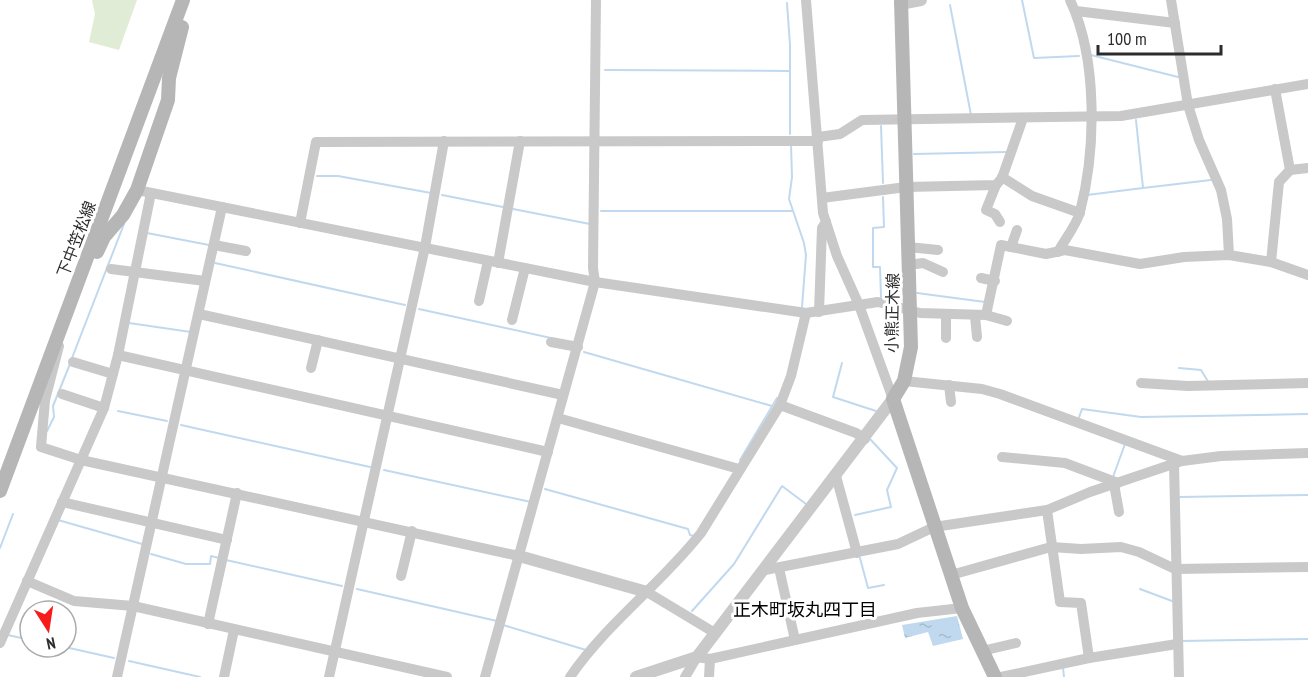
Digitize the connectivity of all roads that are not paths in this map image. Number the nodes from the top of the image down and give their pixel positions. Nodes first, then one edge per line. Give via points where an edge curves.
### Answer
1 (596, 0) edge
2 (806, 0) edge
3 (921, 0) edge
4 (1070, 0) edge
5 (1171, 0) edge
6 (901, 2) edge
7 (182, 4) edge
8 (1076, 12) junction
9 (1175, 23) junction
10 (1308, 84) edge
11 (1275, 89) junction
12 (1188, 105) junction
13 (1093, 116) junction
14 (1023, 118) junction
15 (904, 119) junction
16 (818, 139) junction
17 (444, 141) junction
18 (520, 141) junction
19 (594, 142) junction
20 (1308, 168) edge
21 (1290, 171) junction
22 (999, 181) junction
23 (906, 187) junction
24 (144, 192) junction
25 (822, 198) junction
26 (222, 207) junction
27 (1080, 213) junction
28 (826, 222) junction
29 (1000, 222) dead end
30 (300, 223) junction
31 (1017, 230) dead end
32 (214, 245) junction
33 (425, 247) junction
34 (908, 247) junction
35 (1011, 247) junction
36 (938, 250) dead end
37 (246, 251) dead end
38 (1058, 252) junction
39 (1229, 255) junction
40 (493, 262) junction
41 (1270, 262) junction
42 (909, 265) junction
43 (525, 268) junction
44 (111, 269) dead end
45 (135, 272) junction
46 (943, 272) dead end
47 (1308, 275) edge
48 (981, 278) dead end
49 (205, 281) junction
50 (995, 281) junction
51 (595, 282) junction
52 (77, 284) junction
53 (479, 301) dead end
54 (859, 305) junction
55 (910, 309) junction
56 (819, 312) junction
57 (806, 313) junction
58 (199, 314) junction
59 (946, 314) junction
60 (981, 316) junction
61 (512, 320) dead end
62 (1007, 321) dead end
63 (58, 337) junction
64 (976, 337) dead end
65 (946, 338) dead end
66 (318, 340) junction
67 (551, 342) dead end
68 (578, 347) junction
69 (118, 355) junction
70 (401, 359) junction
71 (73, 362) dead end
72 (311, 368) dead end
73 (186, 371) junction
74 (113, 374) junction
75 (903, 381) junction
76 (1308, 383) edge
77 (1141, 384) dead end
78 (949, 386) junction
79 (62, 394) dead end
80 (563, 395) junction
81 (893, 399) junction
82 (951, 402) dead end
83 (780, 405) junction
84 (104, 408) junction
85 (389, 415) junction
86 (558, 418) junction
87 (864, 439) junction
88 (548, 452) junction
89 (1308, 453) edge
90 (1002, 457) dead end
91 (81, 460) junction
92 (1178, 463) junction
93 (739, 469) junction
94 (162, 476) junction
95 (836, 476) junction
96 (1116, 484) junction
97 (0, 491) edge
98 (237, 493) junction
99 (62, 502) junction
100 (1047, 510) junction
101 (1119, 512) dead end
102 (364, 521) junction
103 (152, 522) junction
104 (934, 527) junction
105 (412, 531) junction
106 (227, 540) junction
107 (1051, 547) junction
108 (857, 553) junction
109 (519, 556) junction
110 (1308, 567) edge
111 (779, 568) junction
112 (1175, 569) junction
113 (765, 570) junction
114 (951, 574) junction
115 (401, 576) dead end
116 (27, 581) junction
117 (647, 592) junction
118 (133, 606) junction
119 (962, 608) junction
120 (208, 624) junction
121 (234, 630) junction
122 (715, 633) junction
123 (795, 640) junction
124 (0, 643) edge
125 (1016, 643) dead end
126 (1177, 644) junction
127 (982, 651) junction
128 (334, 653) junction
129 (697, 657) junction
130 (1089, 658) junction
131 (710, 659) junction
132 (117, 677) edge
133 (224, 677) edge
134 (329, 677) edge
135 (447, 677) edge
136 (485, 677) edge
137 (570, 677) edge
138 (636, 677) edge
139 (685, 677) edge
140 (709, 677) edge
141 (995, 677) edge
142 (1001, 677) edge
143 (1179, 677) edge

1 - 19 street
2 - 16 street
3 - 6 street
4 - 8 street
5 - 9 street
6 - 15 main road, 小熊正木線
7 - 24 main road via 184,19 169,78 168,100
7 - 52 main road, 下中笠松線
8 - 9 street
8 - 13 street
9 - 12 street
10 - 11 street
11 - 12 street
11 - 21 street
12 - 13 street via 1121,116
12 - 39 street via 1221,190
13 - 14 street
13 - 27 street
14 - 15 street
14 - 22 street
15 - 16 street via 862,120 840,134
15 - 23 main road, 小熊正木線
16 - 19 street
16 - 25 street
17 - 18 street
17 - 30 street via 316,142
17 - 33 street
18 - 19 street
18 - 40 street
19 - 51 street
20 - 21 street
21 - 41 street via 1280,182
22 - 23 street
22 - 27 street
22 - 29 street via 986,210
23 - 25 street
23 - 34 main road, 小熊正木線
24 - 26 street
24 - 45 street
24 - 52 main road via 104,237 86,276
25 - 28 street
26 - 30 street
26 - 32 street
27 - 38 street
28 - 54 street
28 - 56 street via 822,228
30 - 33 street
31 - 35 street
32 - 37 street
32 - 49 street
33 - 40 street
33 - 70 street
34 - 36 street
34 - 42 main road, 小熊正木線
35 - 38 street via 1046,254
35 - 50 street via 1001,245
38 - 39 street via 1140,264
39 - 41 street
40 - 43 street
40 - 53 street
41 - 47 street
42 - 46 street via 923,263
42 - 55 main road, 小熊正木線
43 - 51 street
43 - 61 street
44 - 45 street
45 - 49 street
45 - 69 street
48 - 50 street
49 - 58 street
50 - 60 street
51 - 57 street
51 - 68 street
52 - 63 main road, 下中笠松線
54 - 55 street via 878,302
54 - 56 street
54 - 81 street
55 - 59 street
55 - 75 main road, 小熊正木線 via 910,347
56 - 57 street
57 - 83 street
58 - 66 street
58 - 73 street
59 - 60 street
59 - 65 street
60 - 62 street
60 - 64 street
63 - 91 street via 40,442 41,447
63 - 97 main road, 下中笠松線
66 - 70 street
66 - 72 street
67 - 68 street
68 - 80 street
69 - 73 street
69 - 74 street
70 - 80 street
70 - 85 street
71 - 74 street
73 - 85 street
73 - 94 street
74 - 84 street
75 - 78 street
75 - 81 main road, 小熊正木線
76 - 77 street
78 - 82 street
78 - 92 street via 1000,394
79 - 84 street
80 - 86 street
81 - 87 street
81 - 104 main road
83 - 87 street
83 - 93 street
84 - 91 street
85 - 88 street
85 - 102 street
86 - 88 street
86 - 93 street
87 - 95 street
88 - 109 street
89 - 92 street via 1221,456
90 - 96 street via 1065,463
91 - 94 street
91 - 99 street
92 - 96 street
92 - 112 street
93 - 117 street via 701,532
94 - 98 street
94 - 103 street
95 - 108 street
95 - 113 street
96 - 100 street
96 - 101 street
98 - 102 street
98 - 106 street
99 - 103 street
99 - 116 street
100 - 104 street
100 - 107 street
102 - 105 street
102 - 128 street
103 - 106 street
103 - 118 street
104 - 108 street via 898,544
104 - 114 main road
105 - 109 street
105 - 115 street
106 - 120 street
107 - 112 street via 1121,547
107 - 114 street
107 - 130 street via 1060,602 1080,603
108 - 111 street
109 - 117 street
109 - 136 street
110 - 112 street
111 - 113 street
111 - 123 street
112 - 126 street
113 - 122 street
114 - 119 main road
116 - 118 street via 74,601
116 - 124 street
117 - 122 street
117 - 137 street
118 - 120 street
118 - 132 street
119 - 123 street
119 - 127 main road
120 - 121 street
121 - 128 street
121 - 133 street
122 - 129 street
123 - 131 street
125 - 127 street
126 - 130 street
126 - 143 street
127 - 141 main road
128 - 134 street
128 - 135 street
129 - 131 street
129 - 138 street
129 - 139 street
130 - 142 street
131 - 140 street

